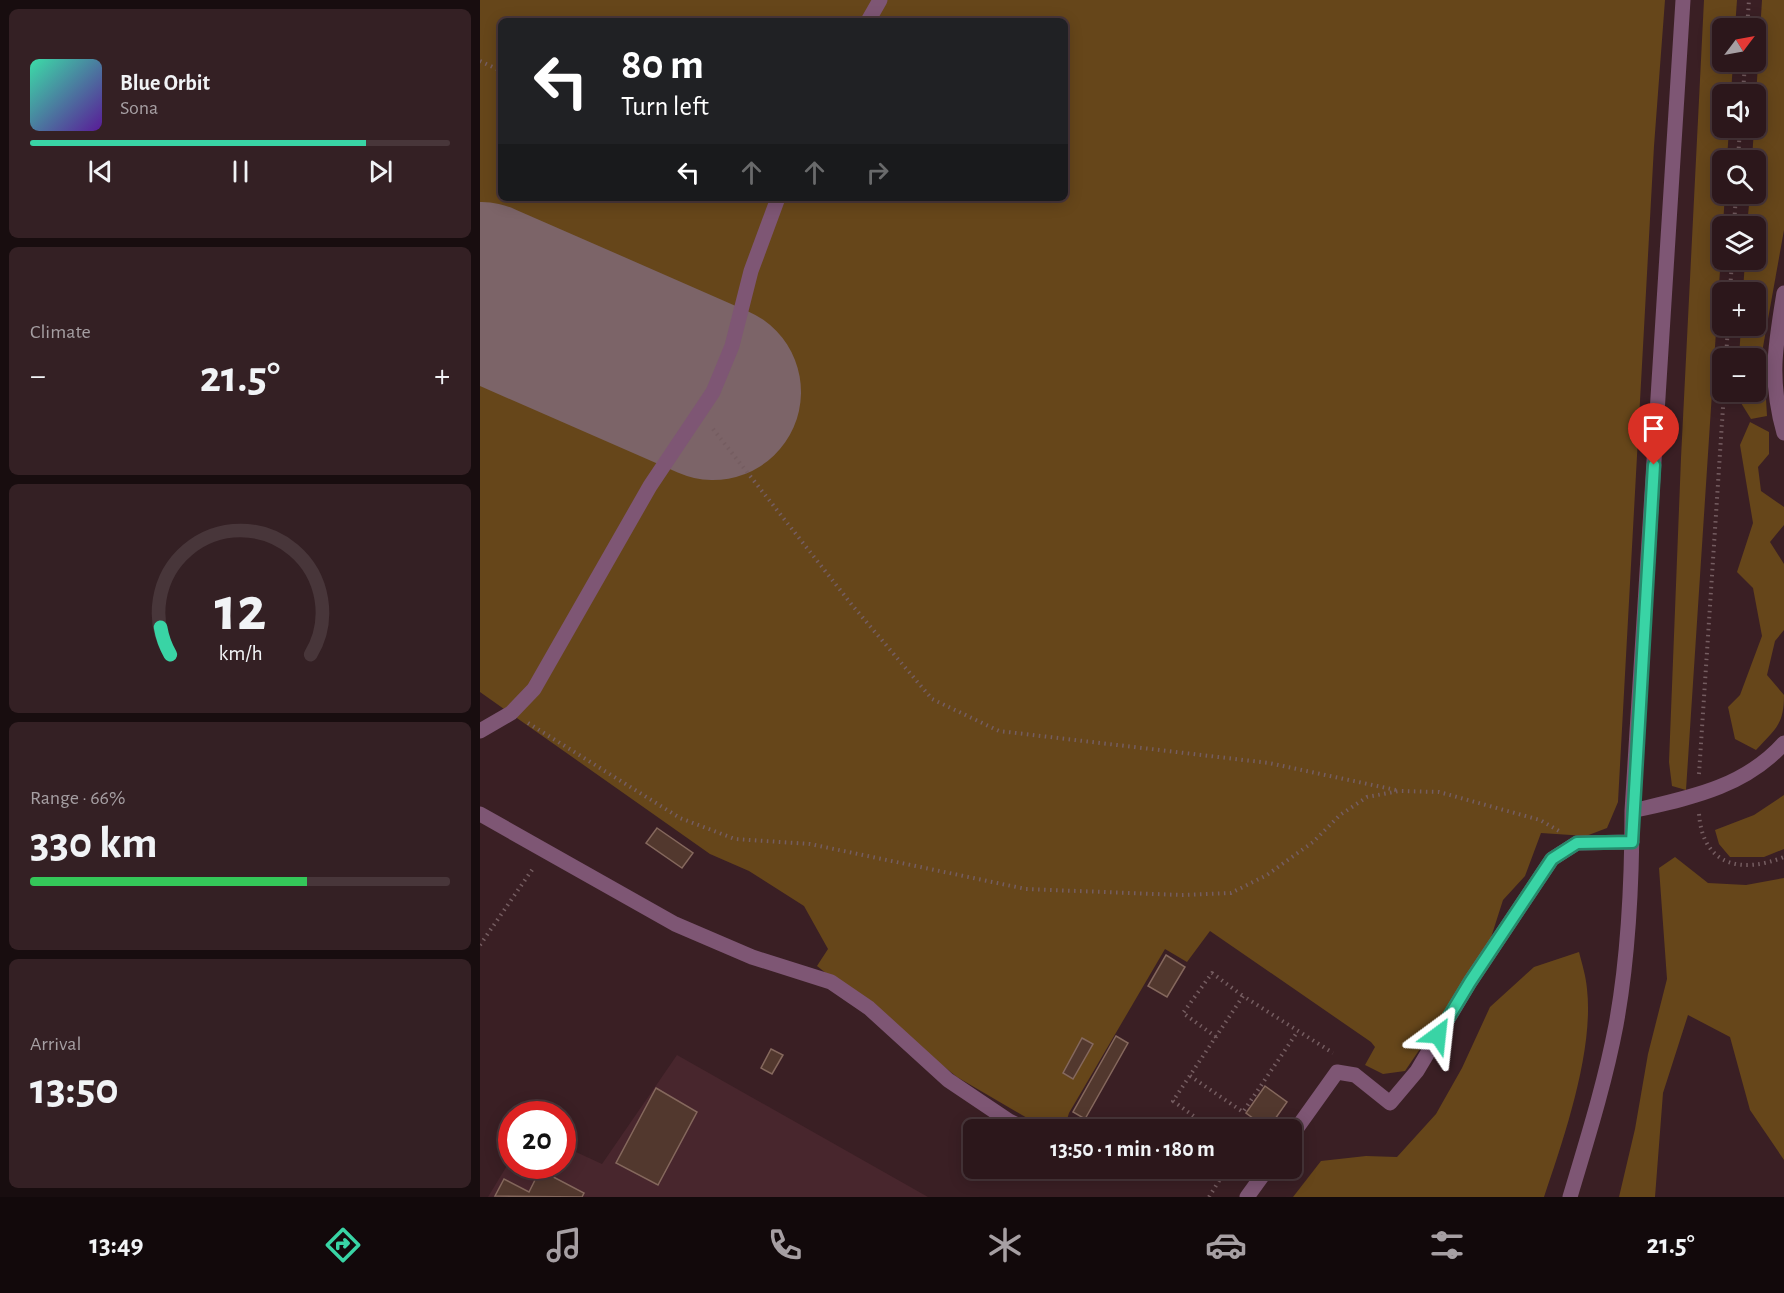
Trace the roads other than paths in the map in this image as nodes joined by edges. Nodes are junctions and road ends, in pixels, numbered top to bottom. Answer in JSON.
{"nodes":[{"id":1,"x":880,"y":0,"type":"edge"},
{"id":2,"x":1683,"y":0,"type":"edge"},
{"id":3,"x":870,"y":18,"type":"edge"},
{"id":4,"x":777,"y":201,"type":"edge"},
{"id":5,"x":1784,"y":293,"type":"edge"},
{"id":6,"x":1784,"y":434,"type":"edge"},
{"id":7,"x":480,"y":731,"type":"edge"},
{"id":8,"x":1784,"y":743,"type":"edge"},
{"id":9,"x":1632,"y":811,"type":"junction"},
{"id":10,"x":480,"y":814,"type":"edge"},
{"id":11,"x":1632,"y":842,"type":"junction"},
{"id":12,"x":1006,"y":1119,"type":"edge"},
{"id":13,"x":1302,"y":1121,"type":"edge"},
{"id":14,"x":1260,"y":1179,"type":"edge"},
{"id":15,"x":1247,"y":1197,"type":"edge"},
{"id":16,"x":1570,"y":1197,"type":"edge"}],
"edges":[{"from":1,"to":3,"type":"street"},
{"from":2,"to":9,"type":"street"},
{"from":4,"to":7,"type":"street"},
{"from":5,"to":6,"type":"street"},
{"from":8,"to":9,"type":"street"},
{"from":9,"to":11,"type":"street"},
{"from":10,"to":12,"type":"street"},
{"from":11,"to":13,"type":"street"},
{"from":11,"to":16,"type":"street"},
{"from":14,"to":15,"type":"street"}]}
